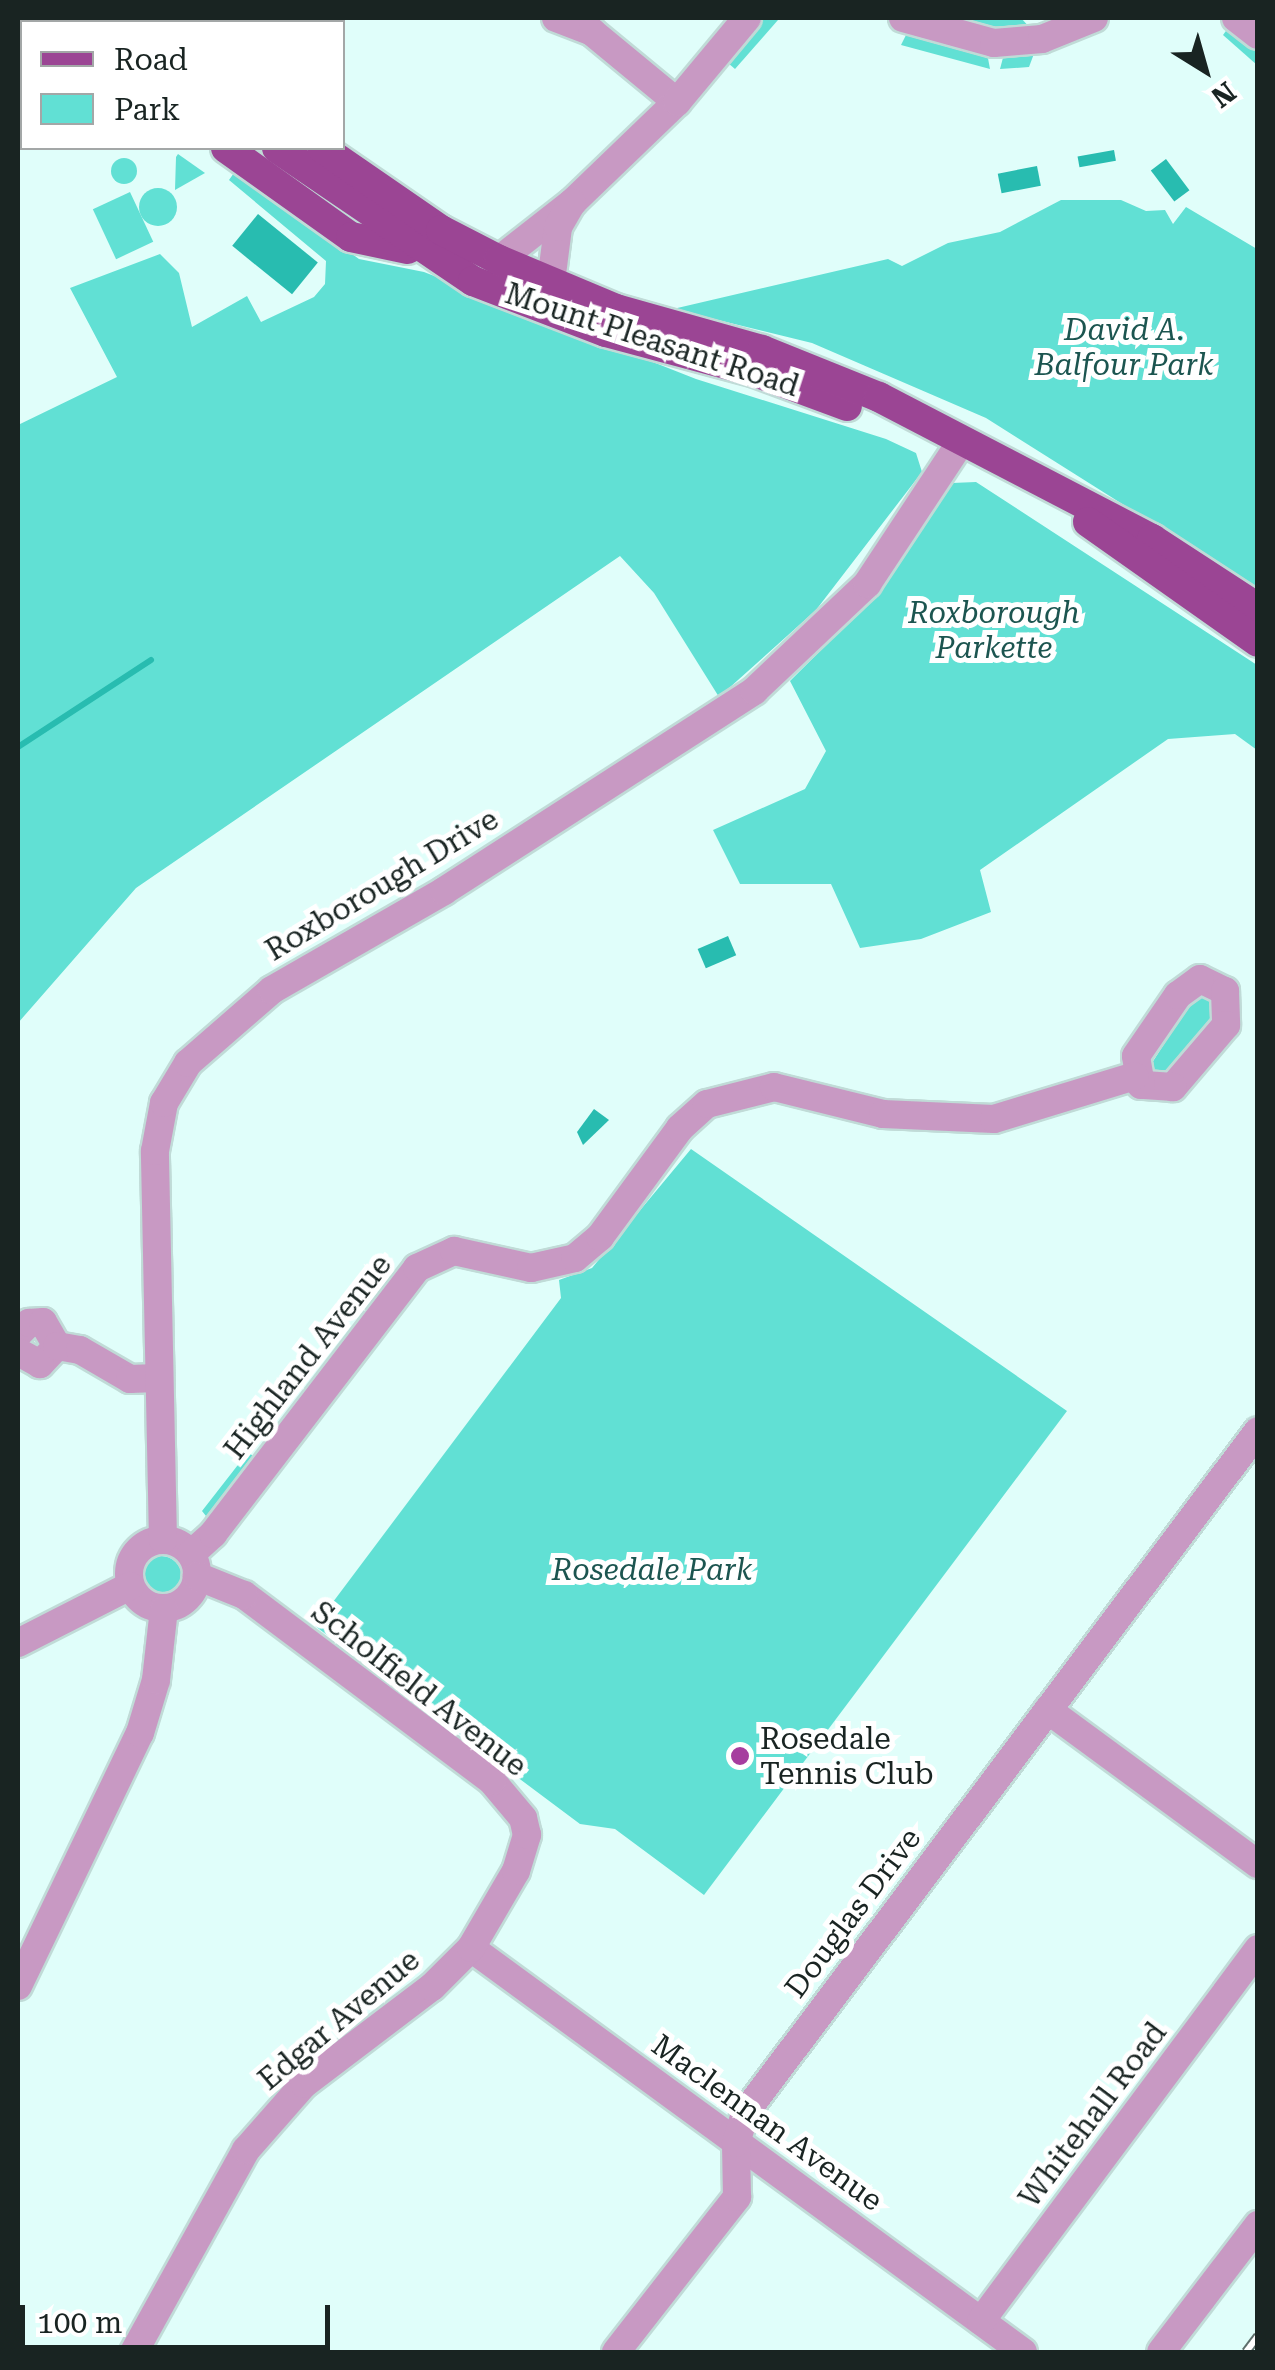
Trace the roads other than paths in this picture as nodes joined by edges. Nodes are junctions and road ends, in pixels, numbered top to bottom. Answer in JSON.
{"nodes":[{"id":1,"x":556,"y":18,"type":"edge"},
{"id":2,"x":746,"y":18,"type":"edge"},
{"id":3,"x":903,"y":18,"type":"edge"},
{"id":4,"x":1094,"y":18,"type":"edge"},
{"id":5,"x":1236,"y":18,"type":"edge"},
{"id":6,"x":1258,"y":36,"type":"edge"},
{"id":7,"x":677,"y":102,"type":"junction"},
{"id":8,"x":229,"y":150,"type":"edge"},
{"id":9,"x":281,"y":150,"type":"edge"},
{"id":10,"x":325,"y":150,"type":"edge"},
{"id":11,"x":573,"y":202,"type":"junction"},
{"id":12,"x":423,"y":252,"type":"junction"},
{"id":13,"x":499,"y":260,"type":"junction"},
{"id":14,"x":551,"y":282,"type":"junction"},
{"id":15,"x":952,"y":438,"type":"junction"},
{"id":16,"x":1029,"y":477,"type":"junction"},
{"id":17,"x":1258,"y":608,"type":"edge"},
{"id":18,"x":1258,"y":642,"type":"edge"},
{"id":19,"x":1135,"y":1076,"type":"dead end"},
{"id":20,"x":18,"y":1334,"type":"edge"},
{"id":21,"x":57,"y":1346,"type":"junction"},
{"id":22,"x":18,"y":1352,"type":"edge"},
{"id":23,"x":157,"y":1378,"type":"junction"},
{"id":24,"x":1258,"y":1431,"type":"edge"},
{"id":25,"x":163,"y":1540,"type":"junction"},
{"id":26,"x":194,"y":1565,"type":"junction"},
{"id":27,"x":130,"y":1586,"type":"junction"},
{"id":28,"x":164,"y":1609,"type":"junction"},
{"id":29,"x":18,"y":1643,"type":"edge"},
{"id":30,"x":1048,"y":1710,"type":"junction"},
{"id":31,"x":1258,"y":1864,"type":"edge"},
{"id":32,"x":471,"y":1948,"type":"junction"},
{"id":33,"x":1258,"y":1949,"type":"edge"},
{"id":34,"x":18,"y":1986,"type":"edge"},
{"id":35,"x":736,"y":2142,"type":"junction"},
{"id":36,"x":1258,"y":2226,"type":"edge"},
{"id":37,"x":981,"y":2321,"type":"junction"},
{"id":38,"x":134,"y":2352,"type":"edge"},
{"id":39,"x":616,"y":2352,"type":"edge"},
{"id":40,"x":1023,"y":2352,"type":"edge"},
{"id":41,"x":1161,"y":2352,"type":"edge"}],
"edges":[{"from":1,"to":7,"type":"street"},
{"from":2,"to":7,"type":"street"},
{"from":3,"to":4,"type":"street"},
{"from":5,"to":6,"type":"street"},
{"from":7,"to":11,"type":"street"},
{"from":8,"to":12,"type":"main road"},
{"from":9,"to":12,"type":"main road","name":"Mount Pleasant Road"},
{"from":10,"to":13,"type":"main road","name":"Mount Pleasant Road"},
{"from":11,"to":13,"type":"street"},
{"from":11,"to":14,"type":"street"},
{"from":12,"to":15,"type":"main road","name":"Mount Pleasant Road"},
{"from":13,"to":14,"type":"main road","name":"Mount Pleasant Road"},
{"from":14,"to":15,"type":"main road","name":"Mount Pleasant Road"},
{"from":15,"to":16,"type":"main road","name":"Mount Pleasant Road"},
{"from":15,"to":23,"type":"street","name":"Roxborough Drive"},
{"from":16,"to":17,"type":"main road","name":"Mount Pleasant Road"},
{"from":16,"to":18,"type":"main road","name":"Mount Pleasant Road"},
{"from":19,"to":26,"type":"street","name":"Highland Avenue"},
{"from":20,"to":21,"type":"street"},
{"from":21,"to":22,"type":"street"},
{"from":21,"to":23,"type":"street"},
{"from":23,"to":25,"type":"street","name":"Roxborough Drive"},
{"from":24,"to":30,"type":"street","name":"Douglas Drive"},
{"from":25,"to":26,"type":"street"},
{"from":25,"to":27,"type":"street"},
{"from":26,"to":28,"type":"street"},
{"from":26,"to":32,"type":"street","name":"Scholfield Avenue"},
{"from":27,"to":28,"type":"street"},
{"from":27,"to":29,"type":"street"},
{"from":28,"to":34,"type":"street"},
{"from":30,"to":31,"type":"street"},
{"from":30,"to":35,"type":"street","name":"Douglas Drive"},
{"from":32,"to":35,"type":"street","name":"Maclennan Avenue"},
{"from":32,"to":38,"type":"street","name":"Edgar Avenue"},
{"from":33,"to":37,"type":"street","name":"Whitehall Road"},
{"from":35,"to":37,"type":"street","name":"Maclennan Avenue"},
{"from":35,"to":39,"type":"street","name":"Douglas Drive"},
{"from":36,"to":41,"type":"street"},
{"from":37,"to":40,"type":"street","name":"Maclennan Avenue"}]}
